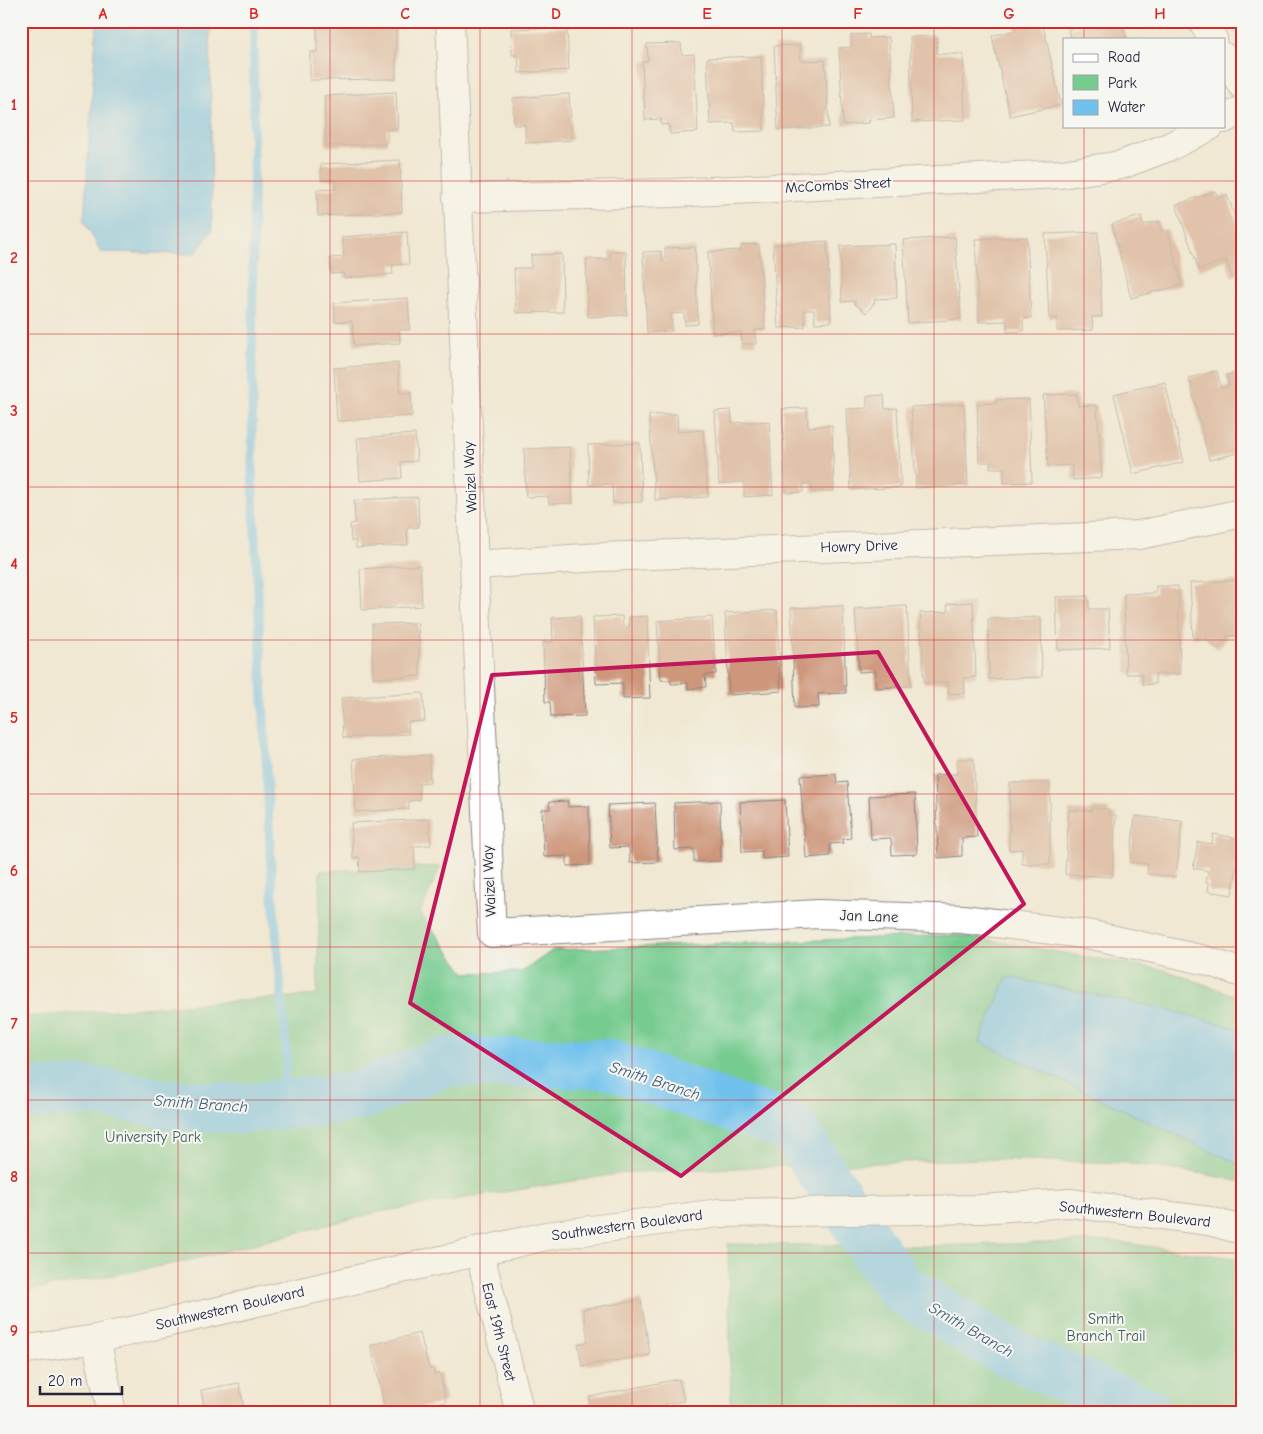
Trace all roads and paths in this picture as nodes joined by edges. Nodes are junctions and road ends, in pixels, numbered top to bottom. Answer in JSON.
{"nodes":[{"id":1,"x":450,"y":21,"type":"edge"},
{"id":2,"x":1202,"y":21,"type":"edge"},
{"id":3,"x":1212,"y":38,"type":"edge"},
{"id":4,"x":1226,"y":60,"type":"edge"},
{"id":5,"x":1242,"y":86,"type":"edge"},
{"id":6,"x":1242,"y":110,"type":"edge"},
{"id":7,"x":1226,"y":118,"type":"edge"},
{"id":8,"x":1206,"y":128,"type":"edge"},
{"id":9,"x":457,"y":198,"type":"junction"},
{"id":10,"x":1242,"y":513,"type":"edge"},
{"id":11,"x":474,"y":565,"type":"junction"},
{"id":12,"x":492,"y":933,"type":"joint"},
{"id":13,"x":1242,"y":973,"type":"edge"},
{"id":14,"x":1242,"y":1230,"type":"edge"},
{"id":15,"x":479,"y":1250,"type":"junction"},
{"id":16,"x":96,"y":1339,"type":"junction"},
{"id":17,"x":21,"y":1350,"type":"edge"},
{"id":18,"x":112,"y":1413,"type":"edge"},
{"id":19,"x":520,"y":1413,"type":"edge"}],
"edges":[{"from":1,"to":9,"type":"street","name":"Waizel Way"},
{"from":2,"to":3,"type":"street"},
{"from":4,"to":5,"type":"street"},
{"from":6,"to":7,"type":"street"},
{"from":8,"to":9,"type":"street","name":"McCombs Street"},
{"from":9,"to":11,"type":"street","name":"Waizel Way"},
{"from":10,"to":11,"type":"street","name":"Howry Drive"},
{"from":11,"to":12,"type":"street","name":"Waizel Way"},
{"from":12,"to":13,"type":"street","name":"Jan Lane"},
{"from":14,"to":15,"type":"street","name":"Southwestern Boulevard"},
{"from":15,"to":16,"type":"street","name":"Southwestern Boulevard"},
{"from":15,"to":19,"type":"street","name":"East 19th Street"},
{"from":16,"to":17,"type":"street","name":"Southwestern Boulevard"},
{"from":16,"to":18,"type":"street"}]}
